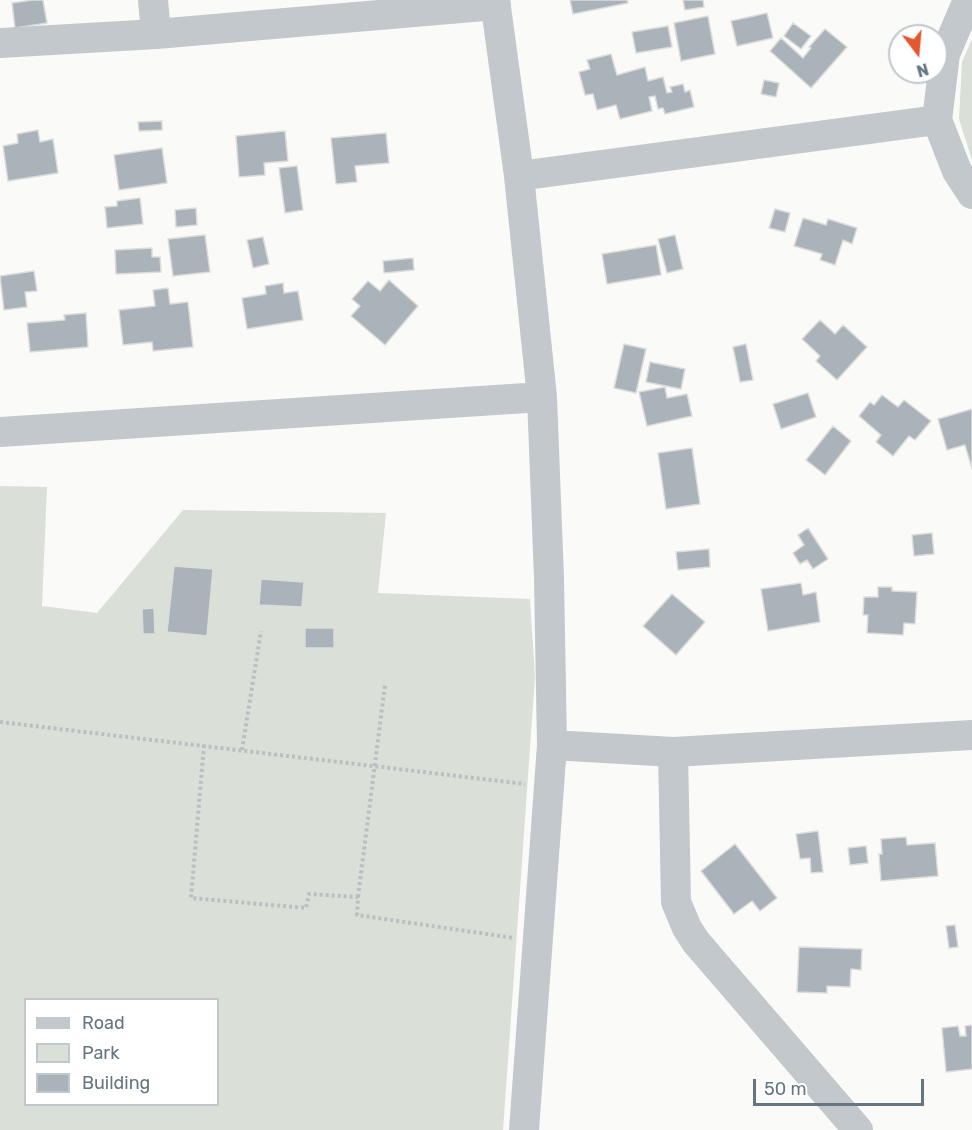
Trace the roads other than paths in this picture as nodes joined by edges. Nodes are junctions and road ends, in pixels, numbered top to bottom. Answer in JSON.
{"nodes":[{"id":1,"x":153,"y":0,"type":"edge"},
{"id":2,"x":968,"y":0,"type":"edge"},
{"id":3,"x":495,"y":2,"type":"edge"},
{"id":4,"x":156,"y":33,"type":"junction"},
{"id":5,"x":0,"y":43,"type":"edge"},
{"id":6,"x":937,"y":120,"type":"junction"},
{"id":7,"x":519,"y":177,"type":"junction"},
{"id":8,"x":972,"y":194,"type":"edge"},
{"id":9,"x":542,"y":397,"type":"junction"},
{"id":10,"x":0,"y":432,"type":"edge"},
{"id":11,"x":972,"y":735,"type":"edge"},
{"id":12,"x":552,"y":745,"type":"junction"},
{"id":13,"x":672,"y":752,"type":"junction"},
{"id":14,"x":524,"y":1130,"type":"edge"},
{"id":15,"x":858,"y":1130,"type":"edge"}],
"edges":[{"from":1,"to":4,"type":"street"},
{"from":2,"to":6,"type":"street"},
{"from":3,"to":4,"type":"street"},
{"from":3,"to":7,"type":"street"},
{"from":4,"to":5,"type":"street"},
{"from":6,"to":7,"type":"street"},
{"from":6,"to":8,"type":"street"},
{"from":7,"to":9,"type":"street"},
{"from":9,"to":10,"type":"street"},
{"from":9,"to":12,"type":"street"},
{"from":11,"to":13,"type":"street"},
{"from":12,"to":13,"type":"street"},
{"from":12,"to":14,"type":"street"},
{"from":13,"to":15,"type":"street"}]}
